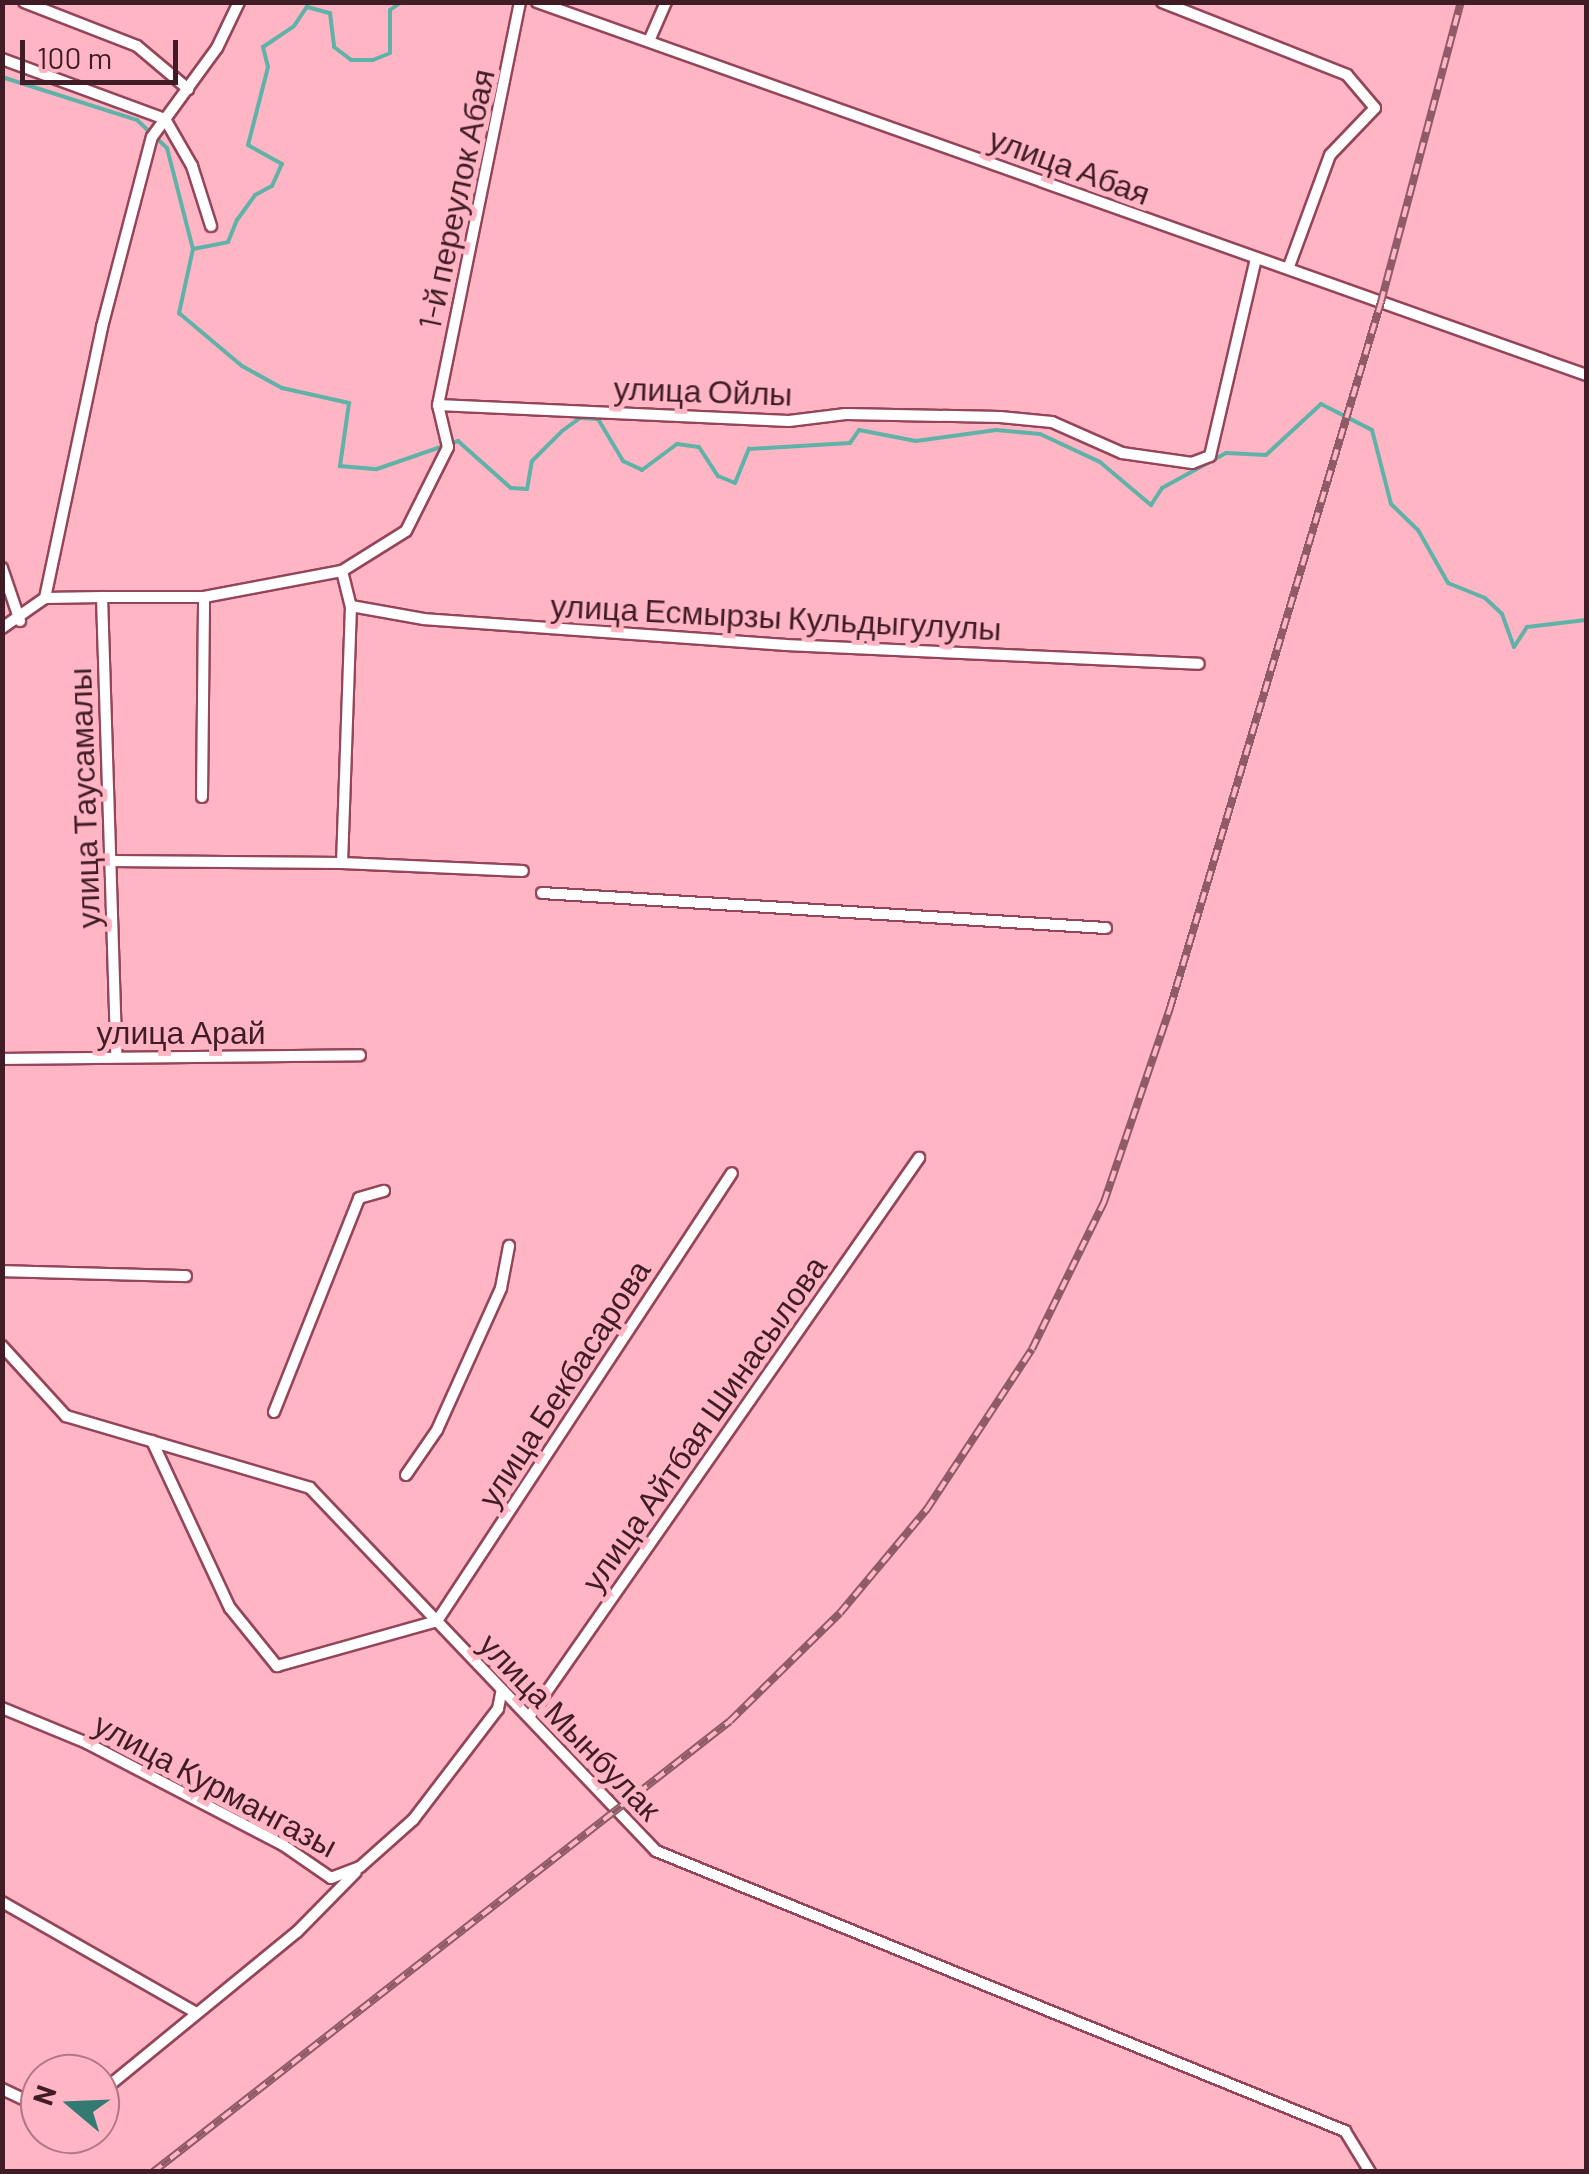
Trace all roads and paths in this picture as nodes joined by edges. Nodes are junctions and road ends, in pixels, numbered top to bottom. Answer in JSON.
{"nodes":[{"id":1,"x":24,"y":2,"type":"edge"},
{"id":2,"x":238,"y":2,"type":"edge"},
{"id":3,"x":520,"y":2,"type":"edge"},
{"id":4,"x":537,"y":2,"type":"edge"},
{"id":5,"x":666,"y":2,"type":"edge"},
{"id":6,"x":1162,"y":2,"type":"edge"},
{"id":7,"x":649,"y":41,"type":"junction"},
{"id":8,"x":2,"y":58,"type":"edge"},
{"id":9,"x":188,"y":88,"type":"junction"},
{"id":10,"x":166,"y":119,"type":"junction"},
{"id":11,"x":211,"y":226,"type":"dead end"},
{"id":12,"x":1256,"y":258,"type":"junction"},
{"id":13,"x":1288,"y":269,"type":"junction"},
{"id":14,"x":1586,"y":375,"type":"edge"},
{"id":15,"x":438,"y":405,"type":"junction"},
{"id":16,"x":2,"y":568,"type":"edge"},
{"id":17,"x":342,"y":571,"type":"junction"},
{"id":18,"x":102,"y":597,"type":"junction"},
{"id":19,"x":204,"y":597,"type":"junction"},
{"id":20,"x":45,"y":598,"type":"junction"},
{"id":21,"x":351,"y":606,"type":"junction"},
{"id":22,"x":20,"y":621,"type":"junction"},
{"id":23,"x":2,"y":628,"type":"edge"},
{"id":24,"x":1199,"y":664,"type":"dead end"},
{"id":25,"x":202,"y":797,"type":"dead end"},
{"id":26,"x":110,"y":861,"type":"junction"},
{"id":27,"x":342,"y":863,"type":"junction"},
{"id":28,"x":523,"y":871,"type":"dead end"},
{"id":29,"x":542,"y":894,"type":"dead end"},
{"id":30,"x":1106,"y":928,"type":"dead end"},
{"id":31,"x":116,"y":1055,"type":"junction"},
{"id":32,"x":360,"y":1056,"type":"dead end"},
{"id":33,"x":2,"y":1059,"type":"edge"},
{"id":34,"x":919,"y":1158,"type":"dead end"},
{"id":35,"x":732,"y":1173,"type":"dead end"},
{"id":36,"x":384,"y":1191,"type":"dead end"},
{"id":37,"x":510,"y":1246,"type":"dead end"},
{"id":38,"x":2,"y":1272,"type":"edge"},
{"id":39,"x":186,"y":1276,"type":"dead end"},
{"id":40,"x":2,"y":1346,"type":"edge"},
{"id":41,"x":274,"y":1412,"type":"dead end"},
{"id":42,"x":152,"y":1441,"type":"junction"},
{"id":43,"x":406,"y":1475,"type":"dead end"},
{"id":44,"x":437,"y":1621,"type":"junction"},
{"id":45,"x":502,"y":1690,"type":"junction"},
{"id":46,"x":2,"y":1708,"type":"edge"},
{"id":47,"x":528,"y":1717,"type":"junction"},
{"id":48,"x":360,"y":1868,"type":"junction"},
{"id":49,"x":2,"y":1902,"type":"edge"},
{"id":50,"x":195,"y":2012,"type":"junction"},
{"id":51,"x":120,"y":2076,"type":"edge"},
{"id":52,"x":1370,"y":2172,"type":"edge"}],
"edges":[{"from":1,"to":9,"type":"street"},
{"from":2,"to":9,"type":"street"},
{"from":3,"to":15,"type":"street","name":"1-й переулок Абая"},
{"from":4,"to":7,"type":"street","name":"улица Абая"},
{"from":5,"to":7,"type":"street"},
{"from":6,"to":13,"type":"street"},
{"from":7,"to":12,"type":"street","name":"улица Абая"},
{"from":8,"to":10,"type":"street"},
{"from":9,"to":10,"type":"street"},
{"from":10,"to":11,"type":"street"},
{"from":10,"to":20,"type":"street"},
{"from":12,"to":13,"type":"street","name":"улица Абая"},
{"from":12,"to":15,"type":"street","name":"улица Ойлы"},
{"from":13,"to":14,"type":"street","name":"улица Абая"},
{"from":15,"to":17,"type":"street"},
{"from":16,"to":22,"type":"street"},
{"from":17,"to":19,"type":"street"},
{"from":17,"to":21,"type":"street"},
{"from":18,"to":19,"type":"street"},
{"from":18,"to":20,"type":"street"},
{"from":18,"to":26,"type":"street","name":"улица Таусамалы"},
{"from":19,"to":25,"type":"street"},
{"from":20,"to":22,"type":"street"},
{"from":21,"to":24,"type":"street","name":"улица Есмырзы Кульдыгулулы"},
{"from":21,"to":27,"type":"street"},
{"from":22,"to":23,"type":"street"},
{"from":26,"to":27,"type":"street"},
{"from":26,"to":31,"type":"street","name":"улица Таусамалы"},
{"from":27,"to":28,"type":"street"},
{"from":29,"to":30,"type":"street"},
{"from":31,"to":32,"type":"street","name":"улица Арай"},
{"from":31,"to":33,"type":"street","name":"улица Арай"},
{"from":34,"to":47,"type":"street","name":"улица Айтбая Шинасылова"},
{"from":35,"to":44,"type":"street","name":"улица Бекбасарова"},
{"from":36,"to":41,"type":"street"},
{"from":37,"to":43,"type":"street"},
{"from":38,"to":39,"type":"street"},
{"from":40,"to":42,"type":"street","name":"улица Мынбулак"},
{"from":42,"to":44,"type":"street","name":"улица Мынбулак"},
{"from":42,"to":44,"type":"street"},
{"from":44,"to":45,"type":"street","name":"улица Мынбулак"},
{"from":45,"to":47,"type":"street","name":"улица Мынбулак"},
{"from":45,"to":48,"type":"street","name":"улица Курмангазы"},
{"from":46,"to":48,"type":"street","name":"улица Курмангазы"},
{"from":47,"to":52,"type":"street","name":"улица Мынбулак"},
{"from":48,"to":50,"type":"street"},
{"from":49,"to":50,"type":"street"},
{"from":50,"to":51,"type":"street"}]}
